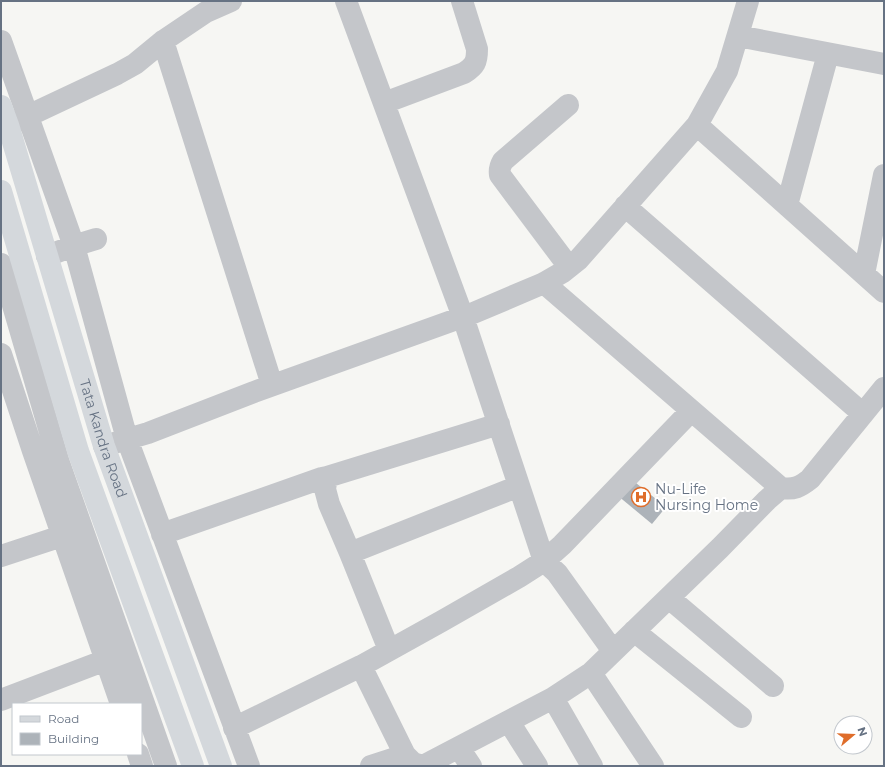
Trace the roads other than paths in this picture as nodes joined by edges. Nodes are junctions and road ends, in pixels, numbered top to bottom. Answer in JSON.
{"nodes":[{"id":1,"x":231,"y":1,"type":"edge"},
{"id":2,"x":346,"y":1,"type":"edge"},
{"id":3,"x":462,"y":1,"type":"edge"},
{"id":4,"x":748,"y":1,"type":"edge"},
{"id":5,"x":738,"y":36,"type":"junction"},
{"id":6,"x":1,"y":41,"type":"edge"},
{"id":7,"x":164,"y":41,"type":"junction"},
{"id":8,"x":828,"y":54,"type":"junction"},
{"id":9,"x":884,"y":64,"type":"edge"},
{"id":10,"x":384,"y":104,"type":"junction"},
{"id":11,"x":568,"y":105,"type":"dead end"},
{"id":12,"x":9,"y":119,"type":"edge"},
{"id":13,"x":697,"y":125,"type":"junction"},
{"id":14,"x":884,"y":175,"type":"edge"},
{"id":15,"x":1,"y":191,"type":"edge"},
{"id":16,"x":787,"y":205,"type":"junction"},
{"id":17,"x":625,"y":206,"type":"junction"},
{"id":18,"x":96,"y":239,"type":"dead end"},
{"id":19,"x":73,"y":246,"type":"junction"},
{"id":20,"x":47,"y":256,"type":"junction"},
{"id":21,"x":1,"y":264,"type":"edge"},
{"id":22,"x":569,"y":267,"type":"junction"},
{"id":23,"x":864,"y":274,"type":"junction"},
{"id":24,"x":544,"y":283,"type":"junction"},
{"id":25,"x":884,"y":292,"type":"edge"},
{"id":26,"x":463,"y":317,"type":"junction"},
{"id":27,"x":1,"y":354,"type":"edge"},
{"id":28,"x":272,"y":385,"type":"junction"},
{"id":29,"x":882,"y":395,"type":"edge"},
{"id":30,"x":9,"y":401,"type":"edge"},
{"id":31,"x":691,"y":411,"type":"junction"},
{"id":32,"x":863,"y":414,"type":"junction"},
{"id":33,"x":499,"y":424,"type":"junction"},
{"id":34,"x":127,"y":439,"type":"junction"},
{"id":35,"x":104,"y":446,"type":"junction"},
{"id":36,"x":328,"y":477,"type":"junction"},
{"id":37,"x":519,"y":486,"type":"junction"},
{"id":38,"x":781,"y":488,"type":"junction"},
{"id":39,"x":72,"y":532,"type":"junction"},
{"id":40,"x":162,"y":534,"type":"junction"},
{"id":41,"x":350,"y":553,"type":"junction"},
{"id":42,"x":1,"y":556,"type":"edge"},
{"id":43,"x":544,"y":561,"type":"junction"},
{"id":44,"x":669,"y":598,"type":"junction"},
{"id":45,"x":634,"y":631,"type":"junction"},
{"id":46,"x":389,"y":650,"type":"junction"},
{"id":47,"x":613,"y":651,"type":"junction"},
{"id":48,"x":106,"y":660,"type":"junction"},
{"id":49,"x":361,"y":666,"type":"junction"},
{"id":50,"x":591,"y":673,"type":"junction"},
{"id":51,"x":773,"y":686,"type":"dead end"},
{"id":52,"x":553,"y":698,"type":"junction"},
{"id":53,"x":1,"y":700,"type":"edge"},
{"id":54,"x":121,"y":703,"type":"edge"},
{"id":55,"x":141,"y":703,"type":"edge"},
{"id":56,"x":142,"y":706,"type":"edge"},
{"id":57,"x":741,"y":717,"type":"dead end"},
{"id":58,"x":509,"y":722,"type":"junction"},
{"id":59,"x":234,"y":728,"type":"junction"},
{"id":60,"x":459,"y":748,"type":"junction"},
{"id":61,"x":138,"y":755,"type":"edge"},
{"id":62,"x":405,"y":755,"type":"junction"},
{"id":63,"x":142,"y":766,"type":"edge"},
{"id":64,"x":166,"y":766,"type":"edge"},
{"id":65,"x":193,"y":766,"type":"edge"},
{"id":66,"x":222,"y":766,"type":"edge"},
{"id":67,"x":249,"y":766,"type":"edge"},
{"id":68,"x":371,"y":766,"type":"edge"},
{"id":69,"x":470,"y":766,"type":"edge"},
{"id":70,"x":537,"y":766,"type":"edge"},
{"id":71,"x":592,"y":766,"type":"edge"},
{"id":72,"x":652,"y":766,"type":"edge"}],
"edges":[{"from":1,"to":7,"type":"street"},
{"from":2,"to":10,"type":"street"},
{"from":3,"to":10,"type":"street"},
{"from":4,"to":5,"type":"street"},
{"from":5,"to":8,"type":"street"},
{"from":5,"to":13,"type":"street"},
{"from":6,"to":12,"type":"street"},
{"from":7,"to":12,"type":"street"},
{"from":7,"to":28,"type":"street"},
{"from":8,"to":9,"type":"street"},
{"from":8,"to":16,"type":"street"},
{"from":10,"to":26,"type":"street"},
{"from":11,"to":22,"type":"street"},
{"from":12,"to":19,"type":"street"},
{"from":12,"to":20,"type":"main road","name":"Tata Kandra Road"},
{"from":13,"to":16,"type":"street"},
{"from":13,"to":17,"type":"street"},
{"from":14,"to":23,"type":"street"},
{"from":15,"to":65,"type":"main road","name":"Tata Kandra Road"},
{"from":16,"to":23,"type":"street"},
{"from":17,"to":22,"type":"street"},
{"from":17,"to":32,"type":"street"},
{"from":18,"to":19,"type":"street"},
{"from":19,"to":20,"type":"street"},
{"from":19,"to":34,"type":"street"},
{"from":20,"to":35,"type":"main road","name":"Tata Kandra Road"},
{"from":21,"to":39,"type":"street"},
{"from":22,"to":24,"type":"street"},
{"from":23,"to":25,"type":"street"},
{"from":24,"to":26,"type":"street"},
{"from":24,"to":31,"type":"street"},
{"from":26,"to":28,"type":"street"},
{"from":26,"to":33,"type":"street"},
{"from":27,"to":30,"type":"street"},
{"from":28,"to":34,"type":"street"},
{"from":29,"to":32,"type":"street"},
{"from":30,"to":39,"type":"street"},
{"from":31,"to":38,"type":"street"},
{"from":31,"to":43,"type":"street"},
{"from":32,"to":38,"type":"street"},
{"from":33,"to":36,"type":"street"},
{"from":33,"to":37,"type":"street"},
{"from":34,"to":35,"type":"street"},
{"from":34,"to":40,"type":"street"},
{"from":35,"to":66,"type":"main road","name":"Tata Kandra Road"},
{"from":36,"to":40,"type":"street"},
{"from":36,"to":41,"type":"street"},
{"from":37,"to":41,"type":"street"},
{"from":37,"to":43,"type":"street"},
{"from":38,"to":44,"type":"street"},
{"from":39,"to":42,"type":"street"},
{"from":39,"to":48,"type":"street"},
{"from":39,"to":55,"type":"street"},
{"from":40,"to":59,"type":"street"},
{"from":41,"to":46,"type":"street"},
{"from":43,"to":46,"type":"street"},
{"from":43,"to":47,"type":"street"},
{"from":44,"to":45,"type":"street"},
{"from":44,"to":51,"type":"street"},
{"from":45,"to":47,"type":"street"},
{"from":45,"to":57,"type":"street"},
{"from":46,"to":49,"type":"street"},
{"from":47,"to":50,"type":"street"},
{"from":48,"to":53,"type":"street"},
{"from":48,"to":54,"type":"street"},
{"from":49,"to":59,"type":"street"},
{"from":49,"to":62,"type":"street"},
{"from":50,"to":52,"type":"street"},
{"from":50,"to":72,"type":"street"},
{"from":52,"to":58,"type":"street"},
{"from":52,"to":71,"type":"street"},
{"from":56,"to":64,"type":"street"},
{"from":58,"to":60,"type":"street"},
{"from":58,"to":70,"type":"street"},
{"from":59,"to":67,"type":"street"},
{"from":60,"to":62,"type":"street"},
{"from":60,"to":69,"type":"street"},
{"from":61,"to":63,"type":"street"},
{"from":62,"to":68,"type":"street"}]}
